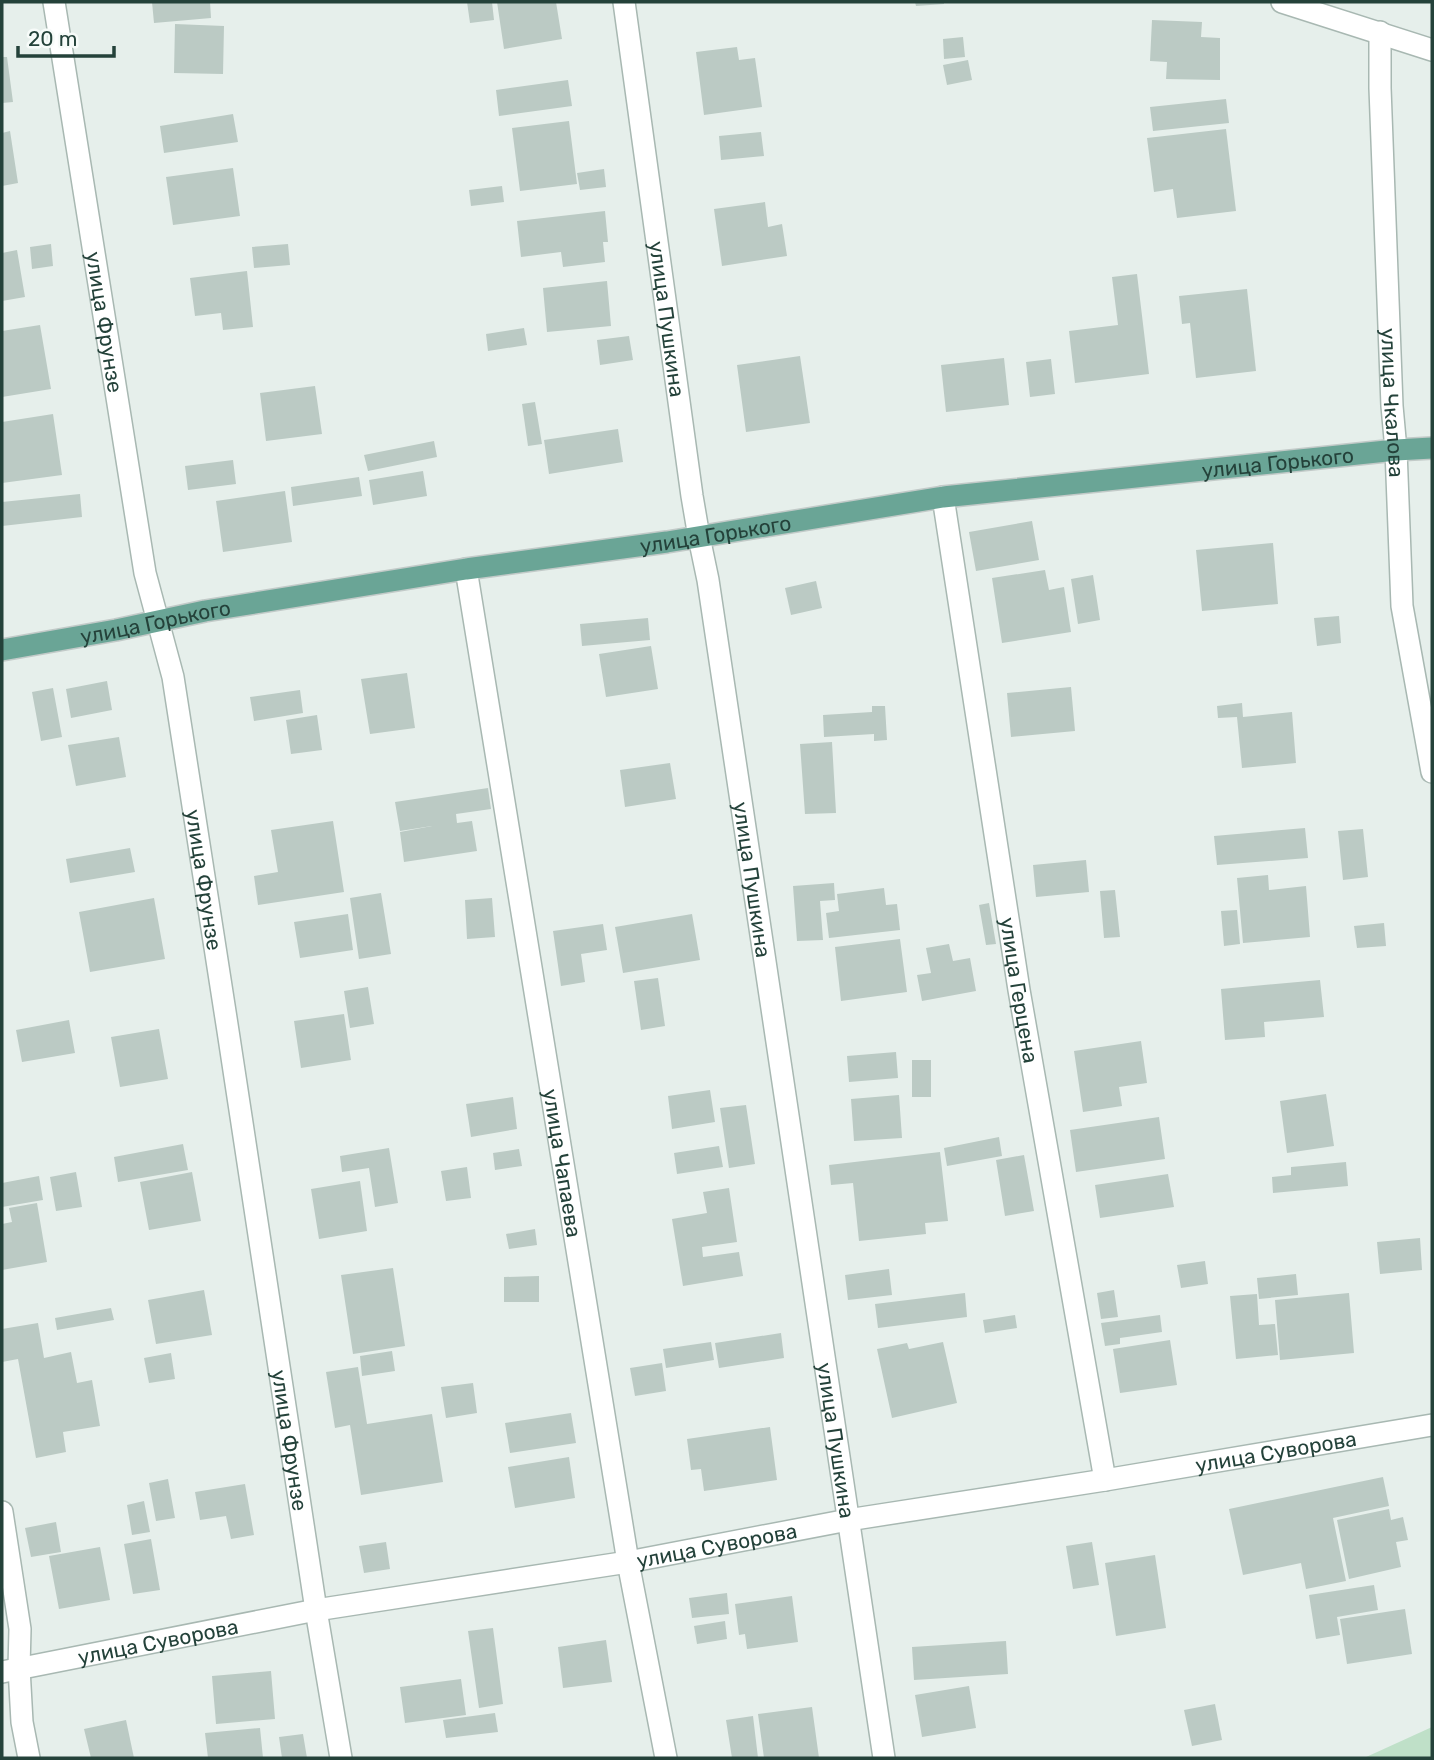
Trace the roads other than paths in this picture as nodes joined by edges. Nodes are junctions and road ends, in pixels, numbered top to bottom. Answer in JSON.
{"nodes":[{"id":1,"x":54,"y":2,"type":"edge"},
{"id":2,"x":624,"y":2,"type":"edge"},
{"id":3,"x":1282,"y":2,"type":"edge"},
{"id":4,"x":1330,"y":9,"type":"edge"},
{"id":5,"x":1380,"y":32,"type":"junction"},
{"id":6,"x":1432,"y":50,"type":"edge"},
{"id":7,"x":1432,"y":448,"type":"edge"},
{"id":8,"x":1396,"y":450,"type":"junction"},
{"id":9,"x":943,"y":497,"type":"junction"},
{"id":10,"x":699,"y":537,"type":"junction"},
{"id":11,"x":466,"y":569,"type":"junction"},
{"id":12,"x":158,"y":621,"type":"junction"},
{"id":13,"x":2,"y":650,"type":"edge"},
{"id":14,"x":1432,"y":772,"type":"edge"},
{"id":15,"x":1432,"y":1425,"type":"edge"},
{"id":16,"x":1105,"y":1480,"type":"junction"},
{"id":17,"x":2,"y":1512,"type":"edge"},
{"id":18,"x":848,"y":1520,"type":"junction"},
{"id":19,"x":628,"y":1562,"type":"junction"},
{"id":20,"x":316,"y":1610,"type":"junction"},
{"id":21,"x":10,"y":1670,"type":"edge"},
{"id":22,"x":29,"y":1758,"type":"edge"},
{"id":23,"x":341,"y":1758,"type":"edge"},
{"id":24,"x":666,"y":1758,"type":"edge"},
{"id":25,"x":884,"y":1758,"type":"edge"}],
"edges":[{"from":1,"to":12,"type":"street","name":"улица Фрунзе"},
{"from":2,"to":10,"type":"street","name":"улица Пушкина"},
{"from":3,"to":4,"type":"street"},
{"from":4,"to":5,"type":"street"},
{"from":5,"to":6,"type":"street"},
{"from":5,"to":8,"type":"street","name":"улица Чкалова"},
{"from":7,"to":8,"type":"main road","name":"улица Горького"},
{"from":8,"to":9,"type":"main road","name":"улица Горького"},
{"from":8,"to":14,"type":"street","name":"улица Чкалова"},
{"from":9,"to":10,"type":"main road","name":"улица Горького"},
{"from":9,"to":16,"type":"street","name":"улица Герцена"},
{"from":10,"to":11,"type":"main road","name":"улица Горького"},
{"from":10,"to":18,"type":"street","name":"улица Пушкина"},
{"from":11,"to":12,"type":"main road","name":"улица Горького"},
{"from":11,"to":19,"type":"street","name":"улица Чапаева"},
{"from":12,"to":13,"type":"main road","name":"улица Горького"},
{"from":12,"to":20,"type":"street","name":"улица Фрунзе"},
{"from":15,"to":16,"type":"street","name":"улица Суворова"},
{"from":16,"to":18,"type":"street","name":"улица Суворова"},
{"from":17,"to":21,"type":"street"},
{"from":18,"to":19,"type":"street","name":"улица Суворова"},
{"from":18,"to":25,"type":"street","name":"улица Пушкина"},
{"from":19,"to":20,"type":"street","name":"улица Суворова"},
{"from":19,"to":24,"type":"street","name":"улица Чапаева"},
{"from":20,"to":21,"type":"street","name":"улица Суворова"},
{"from":20,"to":23,"type":"street","name":"улица Фрунзе"},
{"from":21,"to":22,"type":"street"}]}
